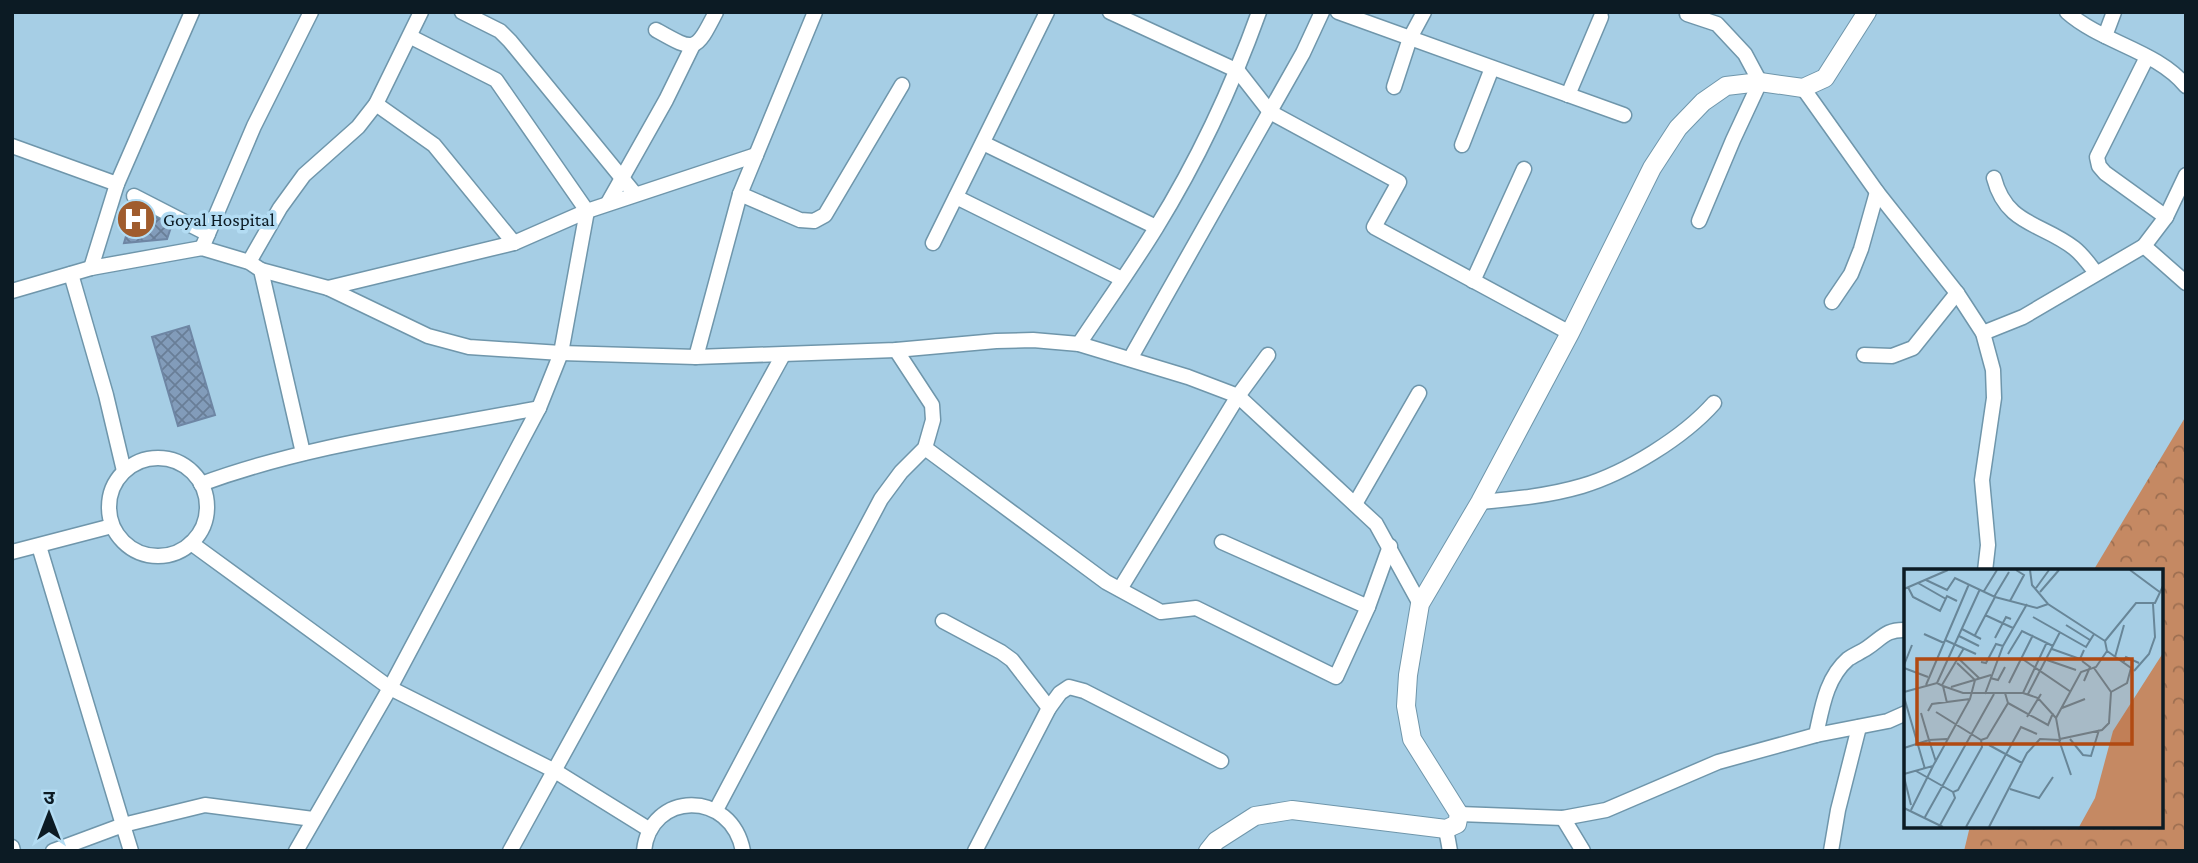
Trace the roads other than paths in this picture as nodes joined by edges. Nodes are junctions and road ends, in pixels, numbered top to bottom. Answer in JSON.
{"nodes":[{"id":1,"x":192,"y":12,"type":"edge"},
{"id":2,"x":311,"y":12,"type":"edge"},
{"id":3,"x":421,"y":12,"type":"edge"},
{"id":4,"x":462,"y":12,"type":"edge"},
{"id":5,"x":716,"y":12,"type":"edge"},
{"id":6,"x":815,"y":12,"type":"edge"},
{"id":7,"x":1047,"y":12,"type":"edge"},
{"id":8,"x":1110,"y":12,"type":"edge"},
{"id":9,"x":1259,"y":12,"type":"edge"},
{"id":10,"x":1322,"y":12,"type":"edge"},
{"id":11,"x":1338,"y":12,"type":"edge"},
{"id":12,"x":1424,"y":12,"type":"edge"},
{"id":13,"x":1867,"y":12,"type":"edge"},
{"id":14,"x":2067,"y":12,"type":"edge"},
{"id":15,"x":2114,"y":12,"type":"edge"},
{"id":16,"x":1688,"y":15,"type":"dead end"},
{"id":17,"x":1601,"y":17,"type":"dead end"},
{"id":18,"x":656,"y":30,"type":"dead end"},
{"id":19,"x":2105,"y":36,"type":"junction"},
{"id":20,"x":411,"y":37,"type":"junction"},
{"id":21,"x":1410,"y":38,"type":"junction"},
{"id":22,"x":693,"y":45,"type":"junction"},
{"id":23,"x":2147,"y":57,"type":"junction"},
{"id":24,"x":1492,"y":68,"type":"junction"},
{"id":25,"x":1238,"y":71,"type":"junction"},
{"id":26,"x":1760,"y":82,"type":"junction"},
{"id":27,"x":902,"y":85,"type":"dead end"},
{"id":28,"x":1394,"y":86,"type":"dead end"},
{"id":29,"x":2186,"y":86,"type":"edge"},
{"id":30,"x":1803,"y":88,"type":"junction"},
{"id":31,"x":1569,"y":95,"type":"junction"},
{"id":32,"x":376,"y":104,"type":"junction"},
{"id":33,"x":1270,"y":112,"type":"junction"},
{"id":34,"x":1624,"y":115,"type":"dead end"},
{"id":35,"x":983,"y":143,"type":"junction"},
{"id":36,"x":1462,"y":145,"type":"dead end"},
{"id":37,"x":12,"y":146,"type":"edge"},
{"id":38,"x":756,"y":155,"type":"junction"},
{"id":39,"x":1524,"y":169,"type":"dead end"},
{"id":40,"x":2186,"y":175,"type":"edge"},
{"id":41,"x":621,"y":178,"type":"junction"},
{"id":42,"x":1994,"y":178,"type":"dead end"},
{"id":43,"x":117,"y":184,"type":"junction"},
{"id":44,"x":1877,"y":192,"type":"junction"},
{"id":45,"x":635,"y":194,"type":"junction"},
{"id":46,"x":740,"y":194,"type":"junction"},
{"id":47,"x":134,"y":196,"type":"dead end"},
{"id":48,"x":956,"y":197,"type":"junction"},
{"id":49,"x":608,"y":203,"type":"junction"},
{"id":50,"x":587,"y":211,"type":"junction"},
{"id":51,"x":2166,"y":217,"type":"junction"},
{"id":52,"x":1699,"y":221,"type":"dead end"},
{"id":53,"x":1156,"y":227,"type":"junction"},
{"id":54,"x":208,"y":234,"type":"junction"},
{"id":55,"x":514,"y":243,"type":"junction"},
{"id":56,"x":933,"y":243,"type":"dead end"},
{"id":57,"x":2144,"y":246,"type":"junction"},
{"id":58,"x":202,"y":248,"type":"junction"},
{"id":59,"x":255,"y":266,"type":"junction"},
{"id":60,"x":91,"y":268,"type":"junction"},
{"id":61,"x":2096,"y":273,"type":"junction"},
{"id":62,"x":71,"y":274,"type":"junction"},
{"id":63,"x":1122,"y":279,"type":"junction"},
{"id":64,"x":1473,"y":281,"type":"junction"},
{"id":65,"x":2186,"y":283,"type":"edge"},
{"id":66,"x":328,"y":288,"type":"junction"},
{"id":67,"x":12,"y":291,"type":"edge"},
{"id":68,"x":1957,"y":293,"type":"junction"},
{"id":69,"x":1832,"y":302,"type":"dead end"},
{"id":70,"x":1570,"y":333,"type":"junction"},
{"id":71,"x":1983,"y":333,"type":"junction"},
{"id":72,"x":1079,"y":344,"type":"junction"},
{"id":73,"x":896,"y":349,"type":"junction"},
{"id":74,"x":561,"y":353,"type":"junction"},
{"id":75,"x":783,"y":355,"type":"junction"},
{"id":76,"x":1268,"y":355,"type":"dead end"},
{"id":77,"x":1864,"y":355,"type":"dead end"},
{"id":78,"x":696,"y":357,"type":"junction"},
{"id":79,"x":1130,"y":359,"type":"junction"},
{"id":80,"x":1419,"y":393,"type":"dead end"},
{"id":81,"x":1238,"y":396,"type":"junction"},
{"id":82,"x":1714,"y":402,"type":"dead end"},
{"id":83,"x":539,"y":408,"type":"junction"},
{"id":84,"x":925,"y":448,"type":"junction"},
{"id":85,"x":303,"y":453,"type":"junction"},
{"id":86,"x":124,"y":471,"type":"junction"},
{"id":87,"x":201,"y":484,"type":"junction"},
{"id":88,"x":1480,"y":502,"type":"junction"},
{"id":89,"x":1355,"y":504,"type":"junction"},
{"id":90,"x":112,"y":526,"type":"junction"},
{"id":91,"x":1222,"y":542,"type":"dead end"},
{"id":92,"x":191,"y":543,"type":"junction"},
{"id":93,"x":39,"y":546,"type":"junction"},
{"id":94,"x":1390,"y":546,"type":"junction"},
{"id":95,"x":12,"y":552,"type":"edge"},
{"id":96,"x":1985,"y":569,"type":"edge"},
{"id":97,"x":1120,"y":589,"type":"junction"},
{"id":98,"x":1420,"y":604,"type":"junction"},
{"id":99,"x":1368,"y":607,"type":"junction"},
{"id":100,"x":943,"y":621,"type":"dead end"},
{"id":101,"x":1904,"y":631,"type":"edge"},
{"id":102,"x":390,"y":688,"type":"junction"},
{"id":103,"x":1049,"y":708,"type":"junction"},
{"id":104,"x":1904,"y":714,"type":"edge"},
{"id":105,"x":1859,"y":727,"type":"junction"},
{"id":106,"x":1816,"y":735,"type":"junction"},
{"id":107,"x":1222,"y":761,"type":"dead end"},
{"id":108,"x":555,"y":771,"type":"junction"},
{"id":109,"x":716,"y":810,"type":"junction"},
{"id":110,"x":1459,"y":814,"type":"junction"},
{"id":111,"x":1563,"y":818,"type":"junction"},
{"id":112,"x":313,"y":819,"type":"junction"},
{"id":113,"x":123,"y":825,"type":"junction"},
{"id":114,"x":1446,"y":829,"type":"junction"},
{"id":115,"x":650,"y":830,"type":"junction"},
{"id":116,"x":53,"y":851,"type":"edge"},
{"id":117,"x":131,"y":851,"type":"edge"},
{"id":118,"x":296,"y":851,"type":"edge"},
{"id":119,"x":510,"y":851,"type":"edge"},
{"id":120,"x":644,"y":851,"type":"edge"},
{"id":121,"x":743,"y":851,"type":"edge"},
{"id":122,"x":975,"y":851,"type":"edge"},
{"id":123,"x":1208,"y":851,"type":"edge"},
{"id":124,"x":1450,"y":851,"type":"edge"},
{"id":125,"x":1583,"y":851,"type":"edge"},
{"id":126,"x":1831,"y":851,"type":"edge"}],
"edges":[{"from":1,"to":43,"type":"street"},
{"from":2,"to":54,"type":"street"},
{"from":3,"to":20,"type":"street"},
{"from":4,"to":41,"type":"street"},
{"from":5,"to":22,"type":"street"},
{"from":6,"to":38,"type":"street"},
{"from":7,"to":35,"type":"street"},
{"from":8,"to":25,"type":"street"},
{"from":9,"to":25,"type":"street"},
{"from":10,"to":33,"type":"street"},
{"from":11,"to":21,"type":"street"},
{"from":12,"to":21,"type":"street"},
{"from":13,"to":30,"type":"street"},
{"from":14,"to":19,"type":"street"},
{"from":15,"to":19,"type":"street"},
{"from":16,"to":26,"type":"street"},
{"from":17,"to":31,"type":"street"},
{"from":18,"to":22,"type":"street"},
{"from":19,"to":23,"type":"street"},
{"from":20,"to":32,"type":"street"},
{"from":20,"to":50,"type":"street"},
{"from":21,"to":24,"type":"street"},
{"from":21,"to":28,"type":"street"},
{"from":22,"to":41,"type":"street"},
{"from":23,"to":29,"type":"street"},
{"from":23,"to":51,"type":"street"},
{"from":24,"to":31,"type":"street"},
{"from":24,"to":36,"type":"street"},
{"from":25,"to":33,"type":"street"},
{"from":25,"to":53,"type":"street"},
{"from":26,"to":30,"type":"street"},
{"from":26,"to":52,"type":"street"},
{"from":26,"to":70,"type":"street"},
{"from":27,"to":46,"type":"street"},
{"from":30,"to":44,"type":"street"},
{"from":31,"to":34,"type":"street"},
{"from":32,"to":55,"type":"street"},
{"from":32,"to":59,"type":"street"},
{"from":33,"to":64,"type":"street"},
{"from":33,"to":79,"type":"street"},
{"from":35,"to":48,"type":"street"},
{"from":35,"to":53,"type":"street"},
{"from":37,"to":43,"type":"street"},
{"from":38,"to":45,"type":"street"},
{"from":38,"to":46,"type":"street"},
{"from":39,"to":64,"type":"street"},
{"from":40,"to":51,"type":"street"},
{"from":41,"to":45,"type":"street"},
{"from":41,"to":49,"type":"street"},
{"from":42,"to":61,"type":"street"},
{"from":43,"to":60,"type":"street"},
{"from":44,"to":68,"type":"street"},
{"from":44,"to":69,"type":"street"},
{"from":45,"to":49,"type":"street"},
{"from":46,"to":78,"type":"street"},
{"from":47,"to":54,"type":"street"},
{"from":48,"to":56,"type":"street"},
{"from":48,"to":63,"type":"street"},
{"from":49,"to":50,"type":"street"},
{"from":50,"to":55,"type":"street"},
{"from":50,"to":74,"type":"street"},
{"from":51,"to":57,"type":"street"},
{"from":53,"to":63,"type":"street"},
{"from":54,"to":58,"type":"street"},
{"from":55,"to":66,"type":"street"},
{"from":57,"to":61,"type":"street"},
{"from":57,"to":65,"type":"street"},
{"from":58,"to":59,"type":"street"},
{"from":58,"to":60,"type":"street"},
{"from":59,"to":66,"type":"street"},
{"from":59,"to":85,"type":"street"},
{"from":60,"to":62,"type":"street"},
{"from":61,"to":71,"type":"street"},
{"from":62,"to":67,"type":"street"},
{"from":62,"to":86,"type":"street"},
{"from":63,"to":72,"type":"street"},
{"from":64,"to":70,"type":"street"},
{"from":66,"to":74,"type":"street"},
{"from":68,"to":71,"type":"street"},
{"from":68,"to":77,"type":"street"},
{"from":70,"to":88,"type":"street"},
{"from":71,"to":96,"type":"street"},
{"from":72,"to":73,"type":"street"},
{"from":72,"to":79,"type":"street"},
{"from":73,"to":75,"type":"street"},
{"from":73,"to":84,"type":"street"},
{"from":74,"to":78,"type":"street"},
{"from":74,"to":83,"type":"street"},
{"from":75,"to":78,"type":"street"},
{"from":75,"to":108,"type":"street"},
{"from":76,"to":81,"type":"street"},
{"from":79,"to":81,"type":"street"},
{"from":80,"to":89,"type":"street"},
{"from":81,"to":89,"type":"street"},
{"from":81,"to":97,"type":"street"},
{"from":82,"to":88,"type":"street"},
{"from":83,"to":85,"type":"street"},
{"from":83,"to":102,"type":"street"},
{"from":84,"to":97,"type":"street"},
{"from":84,"to":109,"type":"street"},
{"from":85,"to":87,"type":"street"},
{"from":86,"to":87,"type":"street"},
{"from":86,"to":90,"type":"street"},
{"from":87,"to":92,"type":"street"},
{"from":88,"to":98,"type":"street"},
{"from":89,"to":94,"type":"street"},
{"from":90,"to":92,"type":"street"},
{"from":90,"to":93,"type":"street"},
{"from":91,"to":99,"type":"street"},
{"from":92,"to":102,"type":"street"},
{"from":93,"to":95,"type":"street"},
{"from":93,"to":113,"type":"street"},
{"from":94,"to":98,"type":"street"},
{"from":94,"to":99,"type":"street"},
{"from":97,"to":99,"type":"street"},
{"from":98,"to":110,"type":"street"},
{"from":100,"to":103,"type":"street"},
{"from":101,"to":106,"type":"street"},
{"from":102,"to":108,"type":"street"},
{"from":102,"to":112,"type":"street"},
{"from":103,"to":107,"type":"street"},
{"from":103,"to":122,"type":"street"},
{"from":104,"to":105,"type":"street"},
{"from":105,"to":106,"type":"street"},
{"from":105,"to":126,"type":"street"},
{"from":106,"to":111,"type":"street"},
{"from":108,"to":115,"type":"street"},
{"from":108,"to":119,"type":"street"},
{"from":109,"to":115,"type":"street"},
{"from":109,"to":121,"type":"street"},
{"from":110,"to":111,"type":"street"},
{"from":110,"to":114,"type":"street"},
{"from":111,"to":125,"type":"street"},
{"from":112,"to":113,"type":"street"},
{"from":112,"to":118,"type":"street"},
{"from":113,"to":116,"type":"street"},
{"from":113,"to":117,"type":"street"},
{"from":114,"to":123,"type":"street"},
{"from":114,"to":124,"type":"street"},
{"from":115,"to":120,"type":"street"}]}
